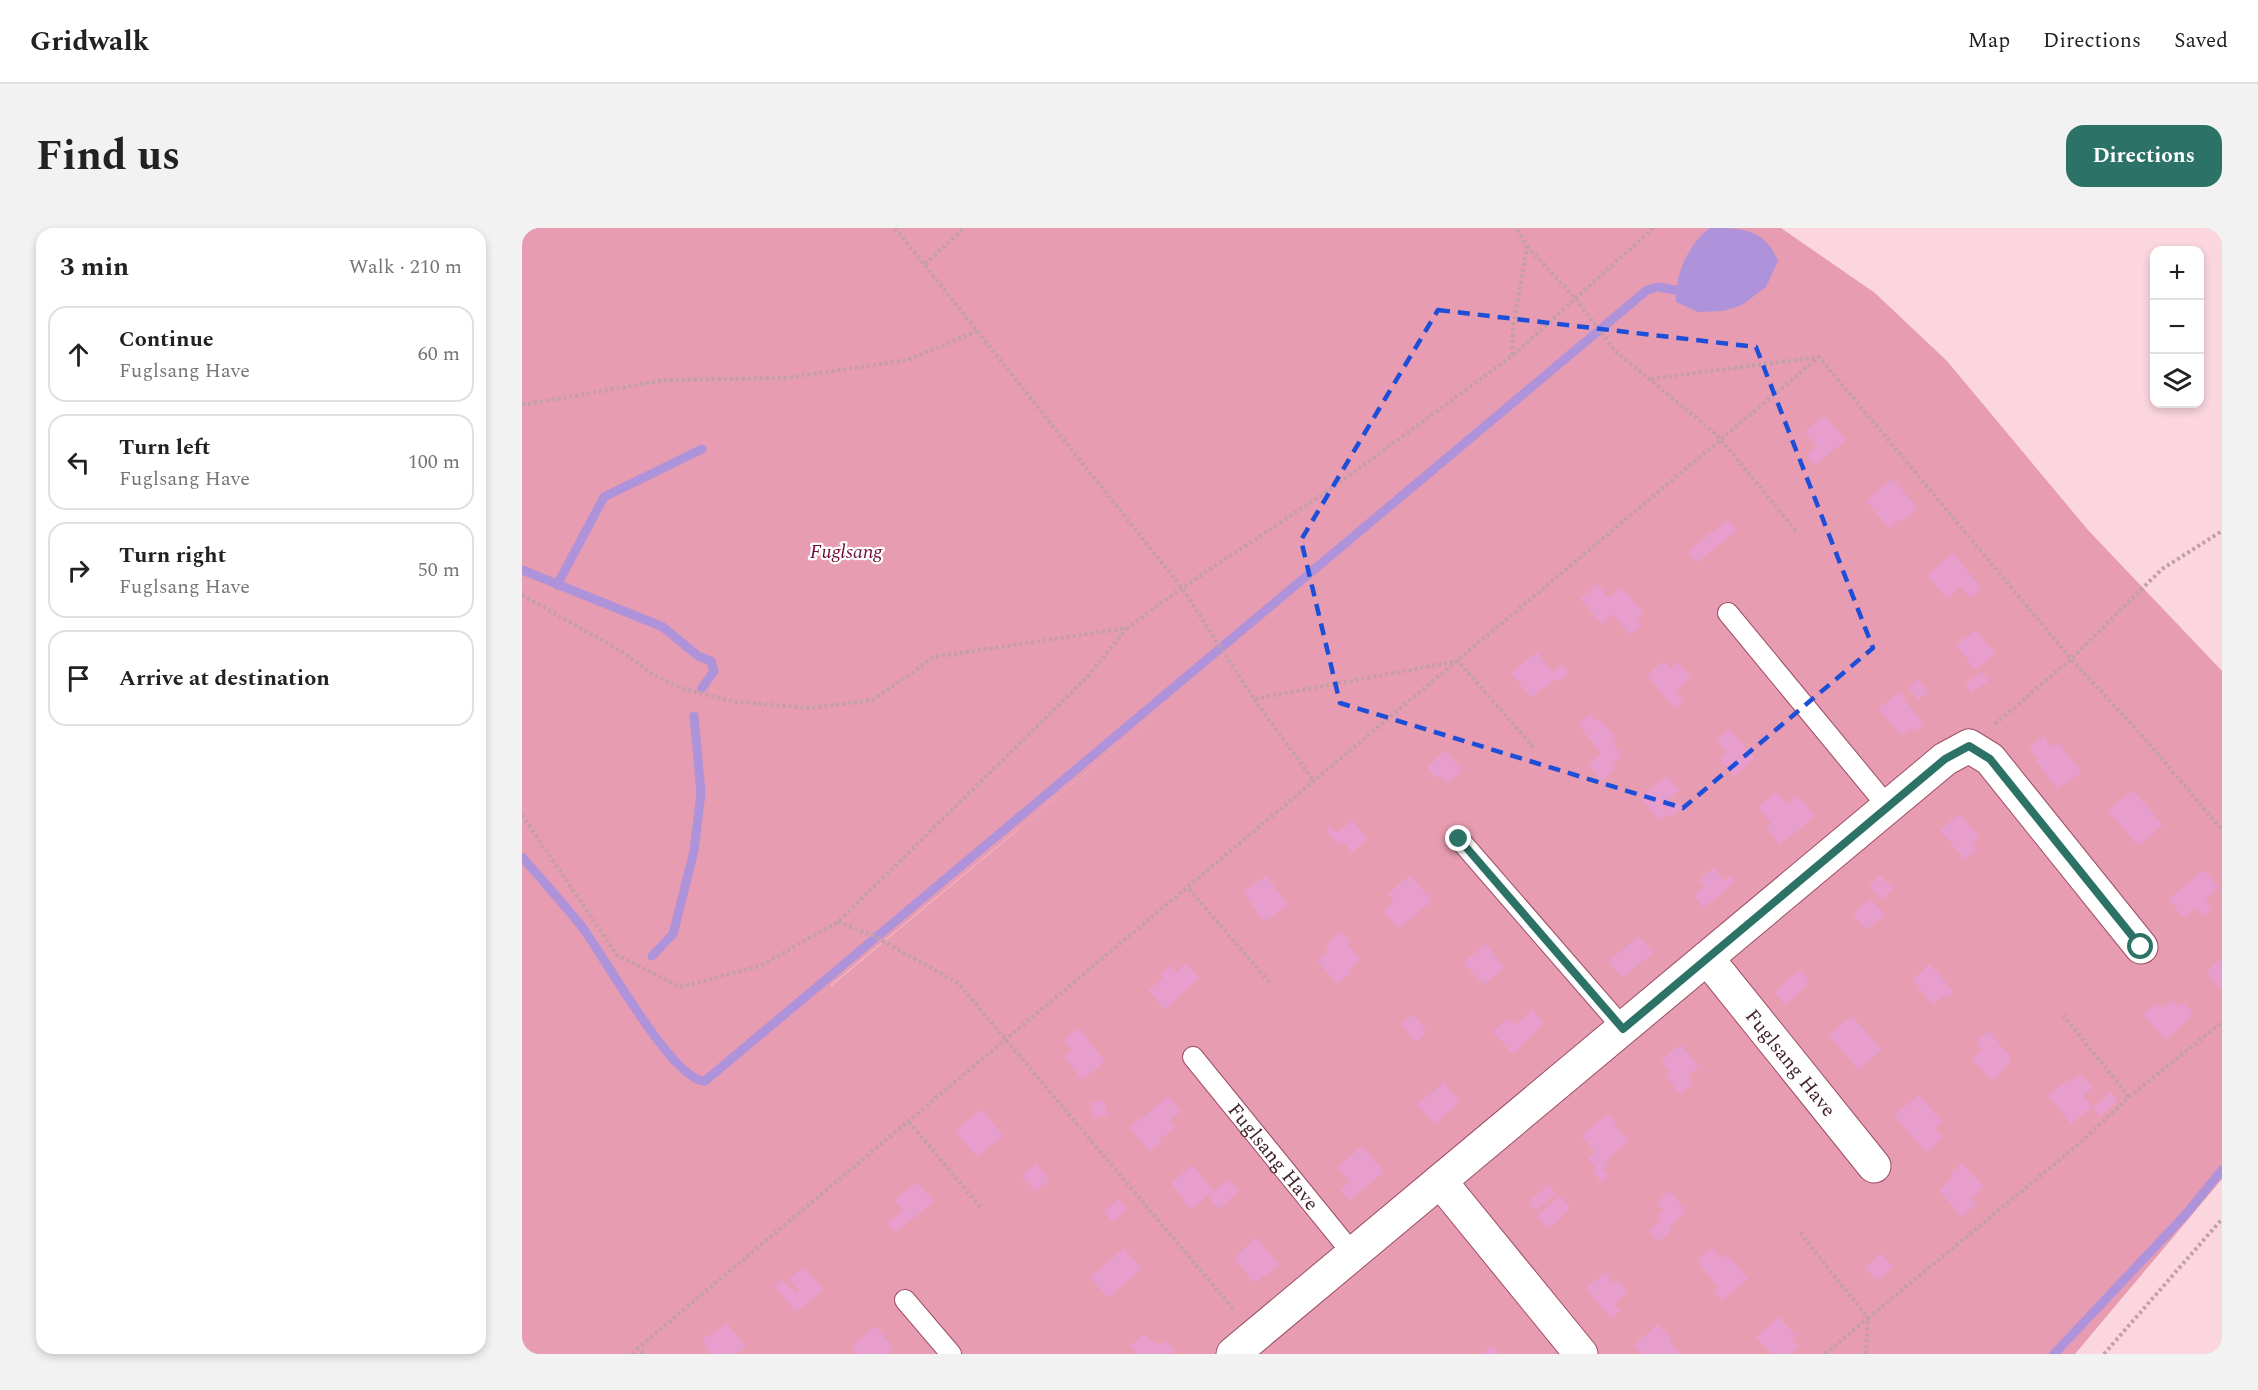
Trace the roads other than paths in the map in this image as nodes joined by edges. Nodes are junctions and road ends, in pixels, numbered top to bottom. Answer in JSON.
{"nodes":[{"id":1,"x":1728,"y":613,"type":"dead end"},
{"id":2,"x":1888,"y":807,"type":"junction"},
{"id":3,"x":1459,"y":839,"type":"dead end"},
{"id":4,"x":2141,"y":947,"type":"dead end"},
{"id":5,"x":1707,"y":958,"type":"junction"},
{"id":6,"x":1623,"y":1029,"type":"junction"},
{"id":7,"x":1193,"y":1057,"type":"dead end"},
{"id":8,"x":1874,"y":1166,"type":"dead end"},
{"id":9,"x":1440,"y":1181,"type":"junction"},
{"id":10,"x":1353,"y":1254,"type":"junction"},
{"id":11,"x":905,"y":1300,"type":"dead end"},
{"id":12,"x":1244,"y":1345,"type":"edge"},
{"id":13,"x":951,"y":1354,"type":"edge"},
{"id":14,"x":1581,"y":1354,"type":"edge"}],
"edges":[{"from":1,"to":2,"type":"lane"},
{"from":2,"to":4,"type":"street"},
{"from":2,"to":5,"type":"street"},
{"from":3,"to":6,"type":"lane"},
{"from":5,"to":6,"type":"street"},
{"from":5,"to":8,"type":"street","name":"Fuglsang Have"},
{"from":6,"to":9,"type":"street"},
{"from":7,"to":10,"type":"lane","name":"Fuglsang Have"},
{"from":9,"to":10,"type":"street"},
{"from":9,"to":14,"type":"street"},
{"from":10,"to":12,"type":"street"},
{"from":11,"to":13,"type":"lane"}]}
